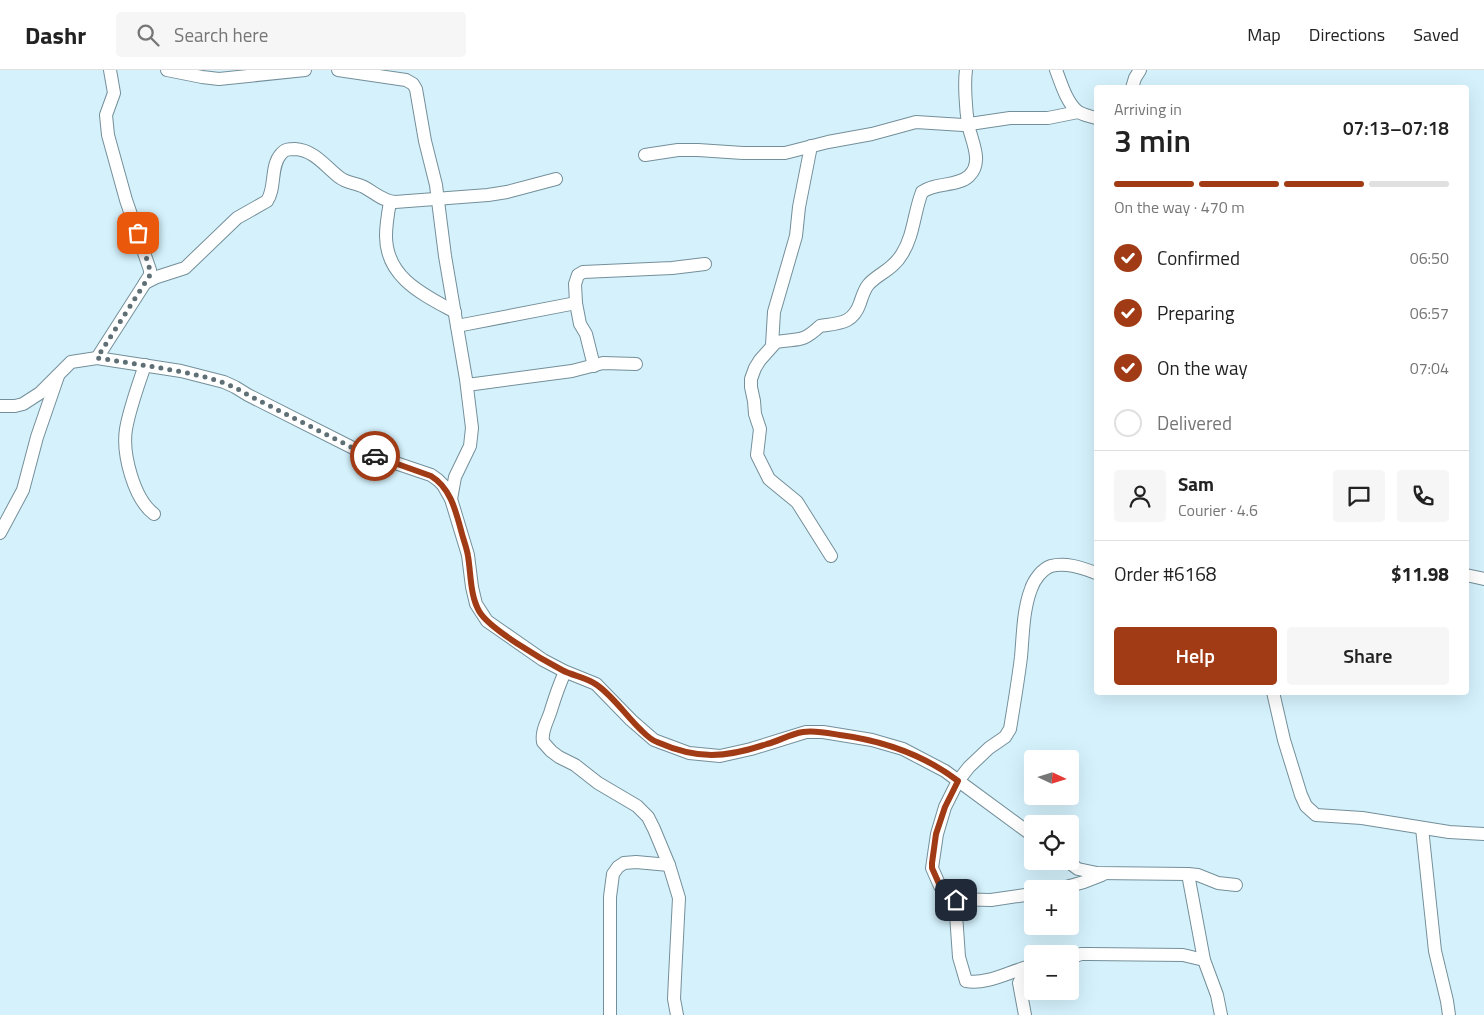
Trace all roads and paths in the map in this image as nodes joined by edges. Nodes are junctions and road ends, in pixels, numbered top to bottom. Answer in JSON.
{"nodes":[{"id":1,"x":110,"y":70,"type":"edge"},
{"id":2,"x":167,"y":70,"type":"edge"},
{"id":3,"x":305,"y":70,"type":"edge"},
{"id":4,"x":338,"y":70,"type":"edge"},
{"id":5,"x":966,"y":70,"type":"edge"},
{"id":6,"x":1056,"y":70,"type":"edge"},
{"id":7,"x":1140,"y":70,"type":"edge"},
{"id":8,"x":408,"y":75,"type":"edge"},
{"id":9,"x":1133,"y":85,"type":"edge"},
{"id":10,"x":1078,"y":112,"type":"junction"},
{"id":11,"x":1094,"y":117,"type":"edge"},
{"id":12,"x":968,"y":125,"type":"junction"},
{"id":13,"x":811,"y":146,"type":"junction"},
{"id":14,"x":645,"y":155,"type":"dead end"},
{"id":15,"x":556,"y":179,"type":"dead end"},
{"id":16,"x":438,"y":200,"type":"junction"},
{"id":17,"x":390,"y":202,"type":"junction"},
{"id":18,"x":705,"y":264,"type":"dead end"},
{"id":19,"x":145,"y":283,"type":"junction"},
{"id":20,"x":576,"y":303,"type":"junction"},
{"id":21,"x":454,"y":312,"type":"junction"},
{"id":22,"x":457,"y":326,"type":"junction"},
{"id":23,"x":772,"y":345,"type":"junction"},
{"id":24,"x":97,"y":358,"type":"junction"},
{"id":25,"x":636,"y":364,"type":"dead end"},
{"id":26,"x":145,"y":365,"type":"junction"},
{"id":27,"x":594,"y":366,"type":"junction"},
{"id":28,"x":59,"y":374,"type":"junction"},
{"id":29,"x":467,"y":385,"type":"junction"},
{"id":30,"x":0,"y":406,"type":"edge"},
{"id":31,"x":451,"y":499,"type":"junction"},
{"id":32,"x":154,"y":514,"type":"dead end"},
{"id":33,"x":0,"y":532,"type":"edge"},
{"id":34,"x":831,"y":556,"type":"dead end"},
{"id":35,"x":1094,"y":572,"type":"edge"},
{"id":36,"x":1469,"y":576,"type":"edge"},
{"id":37,"x":1484,"y":579,"type":"edge"},
{"id":38,"x":565,"y":672,"type":"junction"},
{"id":39,"x":1274,"y":695,"type":"edge"},
{"id":40,"x":958,"y":781,"type":"junction"},
{"id":41,"x":1422,"y":828,"type":"junction"},
{"id":42,"x":1024,"y":830,"type":"edge"},
{"id":43,"x":1484,"y":834,"type":"edge"},
{"id":44,"x":669,"y":865,"type":"junction"},
{"id":45,"x":1079,"y":869,"type":"edge"},
{"id":46,"x":1104,"y":874,"type":"junction"},
{"id":47,"x":1188,"y":874,"type":"junction"},
{"id":48,"x":1079,"y":883,"type":"edge"},
{"id":49,"x":1236,"y":885,"type":"dead end"},
{"id":50,"x":1024,"y":895,"type":"edge"},
{"id":51,"x":956,"y":900,"type":"junction"},
{"id":52,"x":1079,"y":955,"type":"edge"},
{"id":53,"x":1204,"y":960,"type":"junction"},
{"id":54,"x":1024,"y":969,"type":"edge"},
{"id":55,"x":1024,"y":974,"type":"edge"},
{"id":56,"x":610,"y":1015,"type":"edge"},
{"id":57,"x":677,"y":1015,"type":"edge"},
{"id":58,"x":1025,"y":1015,"type":"edge"},
{"id":59,"x":1221,"y":1015,"type":"edge"},
{"id":60,"x":1449,"y":1015,"type":"edge"}],
"edges":[{"from":1,"to":19,"type":"street"},
{"from":2,"to":3,"type":"street"},
{"from":4,"to":8,"type":"street"},
{"from":5,"to":12,"type":"street"},
{"from":6,"to":10,"type":"street"},
{"from":7,"to":9,"type":"street"},
{"from":8,"to":16,"type":"street"},
{"from":10,"to":11,"type":"street"},
{"from":10,"to":12,"type":"street"},
{"from":12,"to":13,"type":"street"},
{"from":12,"to":23,"type":"street"},
{"from":13,"to":14,"type":"street"},
{"from":13,"to":23,"type":"street"},
{"from":15,"to":16,"type":"street"},
{"from":16,"to":17,"type":"street"},
{"from":16,"to":21,"type":"street"},
{"from":17,"to":19,"type":"street"},
{"from":17,"to":21,"type":"street"},
{"from":18,"to":20,"type":"street"},
{"from":19,"to":24,"type":"street"},
{"from":20,"to":22,"type":"street"},
{"from":20,"to":27,"type":"street"},
{"from":21,"to":22,"type":"street"},
{"from":22,"to":29,"type":"street"},
{"from":23,"to":34,"type":"street"},
{"from":24,"to":26,"type":"street"},
{"from":24,"to":28,"type":"street"},
{"from":25,"to":27,"type":"street"},
{"from":26,"to":31,"type":"street"},
{"from":26,"to":32,"type":"street"},
{"from":27,"to":29,"type":"street"},
{"from":28,"to":30,"type":"street"},
{"from":28,"to":33,"type":"street"},
{"from":29,"to":31,"type":"street"},
{"from":31,"to":38,"type":"street"},
{"from":35,"to":40,"type":"street"},
{"from":36,"to":37,"type":"street"},
{"from":38,"to":40,"type":"street"},
{"from":38,"to":44,"type":"street"},
{"from":39,"to":41,"type":"street"},
{"from":40,"to":42,"type":"street"},
{"from":40,"to":51,"type":"street"},
{"from":41,"to":43,"type":"street"},
{"from":41,"to":60,"type":"street"},
{"from":44,"to":56,"type":"street"},
{"from":44,"to":57,"type":"street"},
{"from":45,"to":46,"type":"street"},
{"from":46,"to":47,"type":"street"},
{"from":46,"to":48,"type":"street"},
{"from":47,"to":49,"type":"street"},
{"from":47,"to":53,"type":"street"},
{"from":50,"to":51,"type":"street"},
{"from":51,"to":54,"type":"street"},
{"from":52,"to":53,"type":"street"},
{"from":53,"to":59,"type":"street"},
{"from":55,"to":58,"type":"street"}]}
